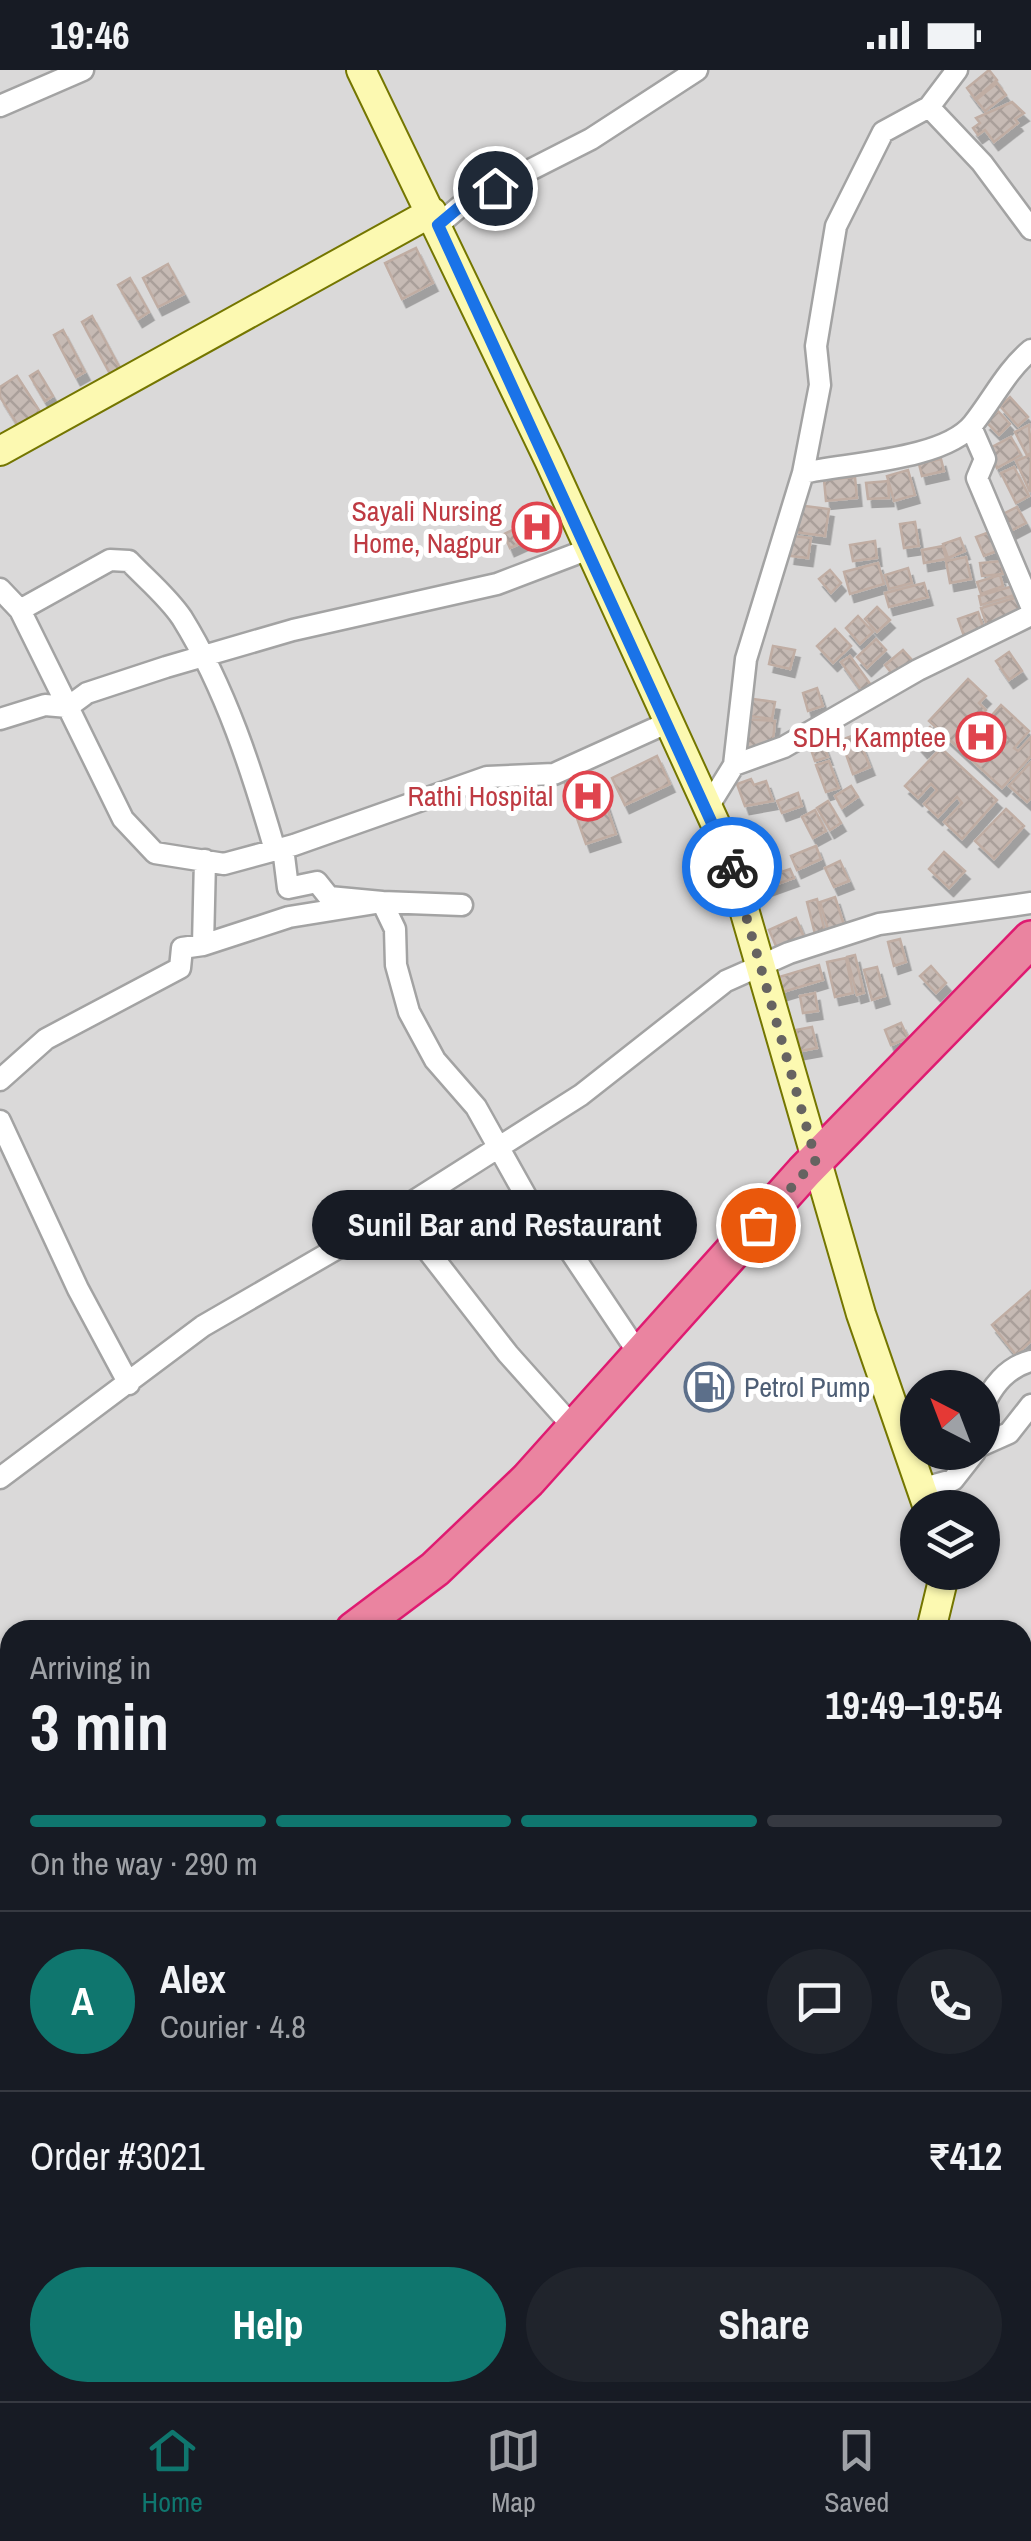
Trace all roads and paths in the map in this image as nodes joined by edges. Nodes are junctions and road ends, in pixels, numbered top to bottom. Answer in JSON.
{"nodes":[{"id":1,"x":83,"y":70,"type":"edge"},
{"id":2,"x":361,"y":70,"type":"edge"},
{"id":3,"x":696,"y":70,"type":"edge"},
{"id":4,"x":956,"y":70,"type":"edge"},
{"id":5,"x":0,"y":106,"type":"edge"},
{"id":6,"x":929,"y":106,"type":"junction"},
{"id":7,"x":435,"y":219,"type":"junction"},
{"id":8,"x":1031,"y":228,"type":"edge"},
{"id":9,"x":1031,"y":350,"type":"edge"},
{"id":10,"x":971,"y":427,"type":"junction"},
{"id":11,"x":0,"y":450,"type":"edge"},
{"id":12,"x":803,"y":474,"type":"junction"},
{"id":13,"x":590,"y":549,"type":"junction"},
{"id":14,"x":0,"y":589,"type":"edge"},
{"id":15,"x":1031,"y":606,"type":"edge"},
{"id":16,"x":20,"y":610,"type":"junction"},
{"id":17,"x":1031,"y":615,"type":"edge"},
{"id":18,"x":202,"y":657,"type":"junction"},
{"id":19,"x":68,"y":707,"type":"junction"},
{"id":20,"x":0,"y":719,"type":"edge"},
{"id":21,"x":669,"y":722,"type":"junction"},
{"id":22,"x":734,"y":765,"type":"junction"},
{"id":23,"x":708,"y":807,"type":"junction"},
{"id":24,"x":279,"y":849,"type":"junction"},
{"id":25,"x":205,"y":860,"type":"junction"},
{"id":26,"x":382,"y":902,"type":"junction"},
{"id":27,"x":1031,"y":902,"type":"edge"},
{"id":28,"x":462,"y":906,"type":"dead end"},
{"id":29,"x":1031,"y":939,"type":"edge"},
{"id":30,"x":202,"y":945,"type":"junction"},
{"id":31,"x":1031,"y":963,"type":"edge"},
{"id":32,"x":760,"y":965,"type":"junction"},
{"id":33,"x":0,"y":1079,"type":"edge"},
{"id":34,"x":0,"y":1121,"type":"edge"},
{"id":35,"x":495,"y":1148,"type":"junction"},
{"id":36,"x":820,"y":1172,"type":"junction"},
{"id":37,"x":398,"y":1211,"type":"junction"},
{"id":38,"x":1031,"y":1361,"type":"edge"},
{"id":39,"x":633,"y":1375,"type":"junction"},
{"id":40,"x":1000,"y":1381,"type":"edge"},
{"id":41,"x":129,"y":1384,"type":"junction"},
{"id":42,"x":1031,"y":1405,"type":"edge"},
{"id":43,"x":575,"y":1429,"type":"junction"},
{"id":44,"x":1000,"y":1437,"type":"edge"},
{"id":45,"x":961,"y":1470,"type":"edge"},
{"id":46,"x":0,"y":1478,"type":"edge"},
{"id":47,"x":923,"y":1490,"type":"edge"},
{"id":48,"x":938,"y":1490,"type":"edge"},
{"id":49,"x":940,"y":1590,"type":"edge"},
{"id":50,"x":368,"y":1620,"type":"edge"},
{"id":51,"x":394,"y":1620,"type":"edge"},
{"id":52,"x":933,"y":1620,"type":"edge"}],
"edges":[{"from":1,"to":5,"type":"street"},
{"from":2,"to":7,"type":"street"},
{"from":3,"to":7,"type":"street"},
{"from":4,"to":6,"type":"street"},
{"from":6,"to":8,"type":"street"},
{"from":6,"to":12,"type":"street"},
{"from":7,"to":11,"type":"street"},
{"from":7,"to":13,"type":"street"},
{"from":9,"to":10,"type":"street"},
{"from":10,"to":12,"type":"street"},
{"from":10,"to":15,"type":"street"},
{"from":12,"to":22,"type":"street"},
{"from":13,"to":18,"type":"street"},
{"from":13,"to":21,"type":"street"},
{"from":14,"to":16,"type":"street"},
{"from":16,"to":18,"type":"street"},
{"from":16,"to":19,"type":"street"},
{"from":17,"to":22,"type":"street"},
{"from":18,"to":19,"type":"street"},
{"from":18,"to":24,"type":"street"},
{"from":19,"to":20,"type":"street"},
{"from":19,"to":25,"type":"street"},
{"from":21,"to":23,"type":"street"},
{"from":21,"to":24,"type":"street"},
{"from":22,"to":23,"type":"street"},
{"from":23,"to":32,"type":"street"},
{"from":24,"to":25,"type":"street"},
{"from":24,"to":26,"type":"street"},
{"from":25,"to":30,"type":"street"},
{"from":26,"to":28,"type":"street"},
{"from":26,"to":30,"type":"street"},
{"from":26,"to":35,"type":"street"},
{"from":27,"to":32,"type":"street"},
{"from":29,"to":36,"type":"highway"},
{"from":30,"to":33,"type":"street"},
{"from":31,"to":36,"type":"highway"},
{"from":32,"to":35,"type":"street"},
{"from":32,"to":36,"type":"street"},
{"from":34,"to":41,"type":"street"},
{"from":35,"to":37,"type":"street"},
{"from":35,"to":39,"type":"street"},
{"from":36,"to":39,"type":"highway"},
{"from":36,"to":47,"type":"street"},
{"from":37,"to":41,"type":"street"},
{"from":37,"to":43,"type":"street"},
{"from":38,"to":40,"type":"street"},
{"from":39,"to":43,"type":"highway"},
{"from":39,"to":51,"type":"highway"},
{"from":41,"to":46,"type":"street"},
{"from":42,"to":44,"type":"street"},
{"from":43,"to":50,"type":"highway"},
{"from":45,"to":48,"type":"street"},
{"from":49,"to":52,"type":"street"}]}
